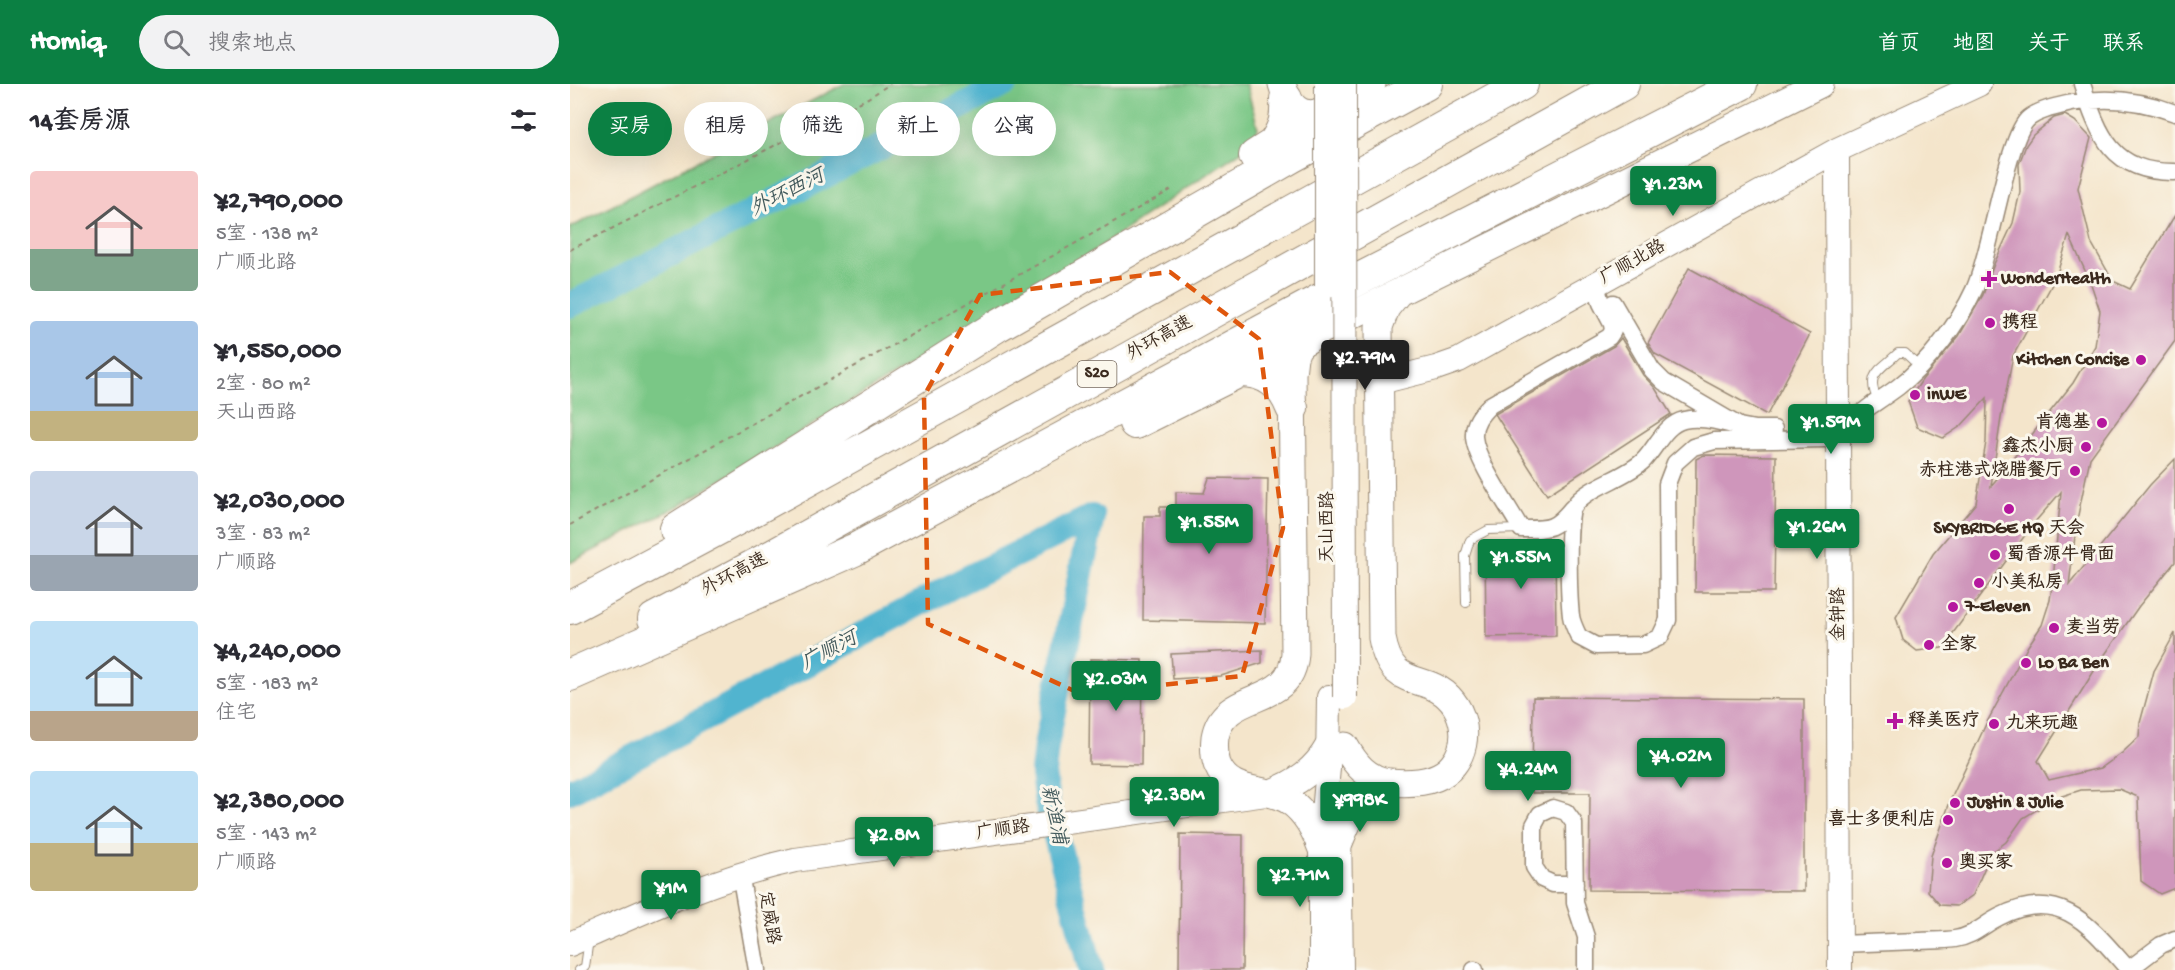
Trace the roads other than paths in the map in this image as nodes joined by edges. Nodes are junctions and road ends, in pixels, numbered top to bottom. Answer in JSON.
{"nodes":[{"id":1,"x":1327,"y":84,"type":"edge"},
{"id":2,"x":1426,"y":84,"type":"edge"},
{"id":3,"x":1522,"y":84,"type":"edge"},
{"id":4,"x":1623,"y":84,"type":"edge"},
{"id":5,"x":1741,"y":84,"type":"edge"},
{"id":6,"x":1820,"y":84,"type":"edge"},
{"id":7,"x":1979,"y":84,"type":"edge"},
{"id":8,"x":1357,"y":87,"type":"edge"},
{"id":9,"x":1284,"y":92,"type":"edge"},
{"id":10,"x":2084,"y":92,"type":"edge"},
{"id":11,"x":2175,"y":113,"type":"edge"},
{"id":12,"x":1320,"y":114,"type":"junction"},
{"id":13,"x":1275,"y":142,"type":"junction"},
{"id":14,"x":1837,"y":150,"type":"junction"},
{"id":15,"x":2175,"y":172,"type":"edge"},
{"id":16,"x":1113,"y":259,"type":"junction"},
{"id":17,"x":1596,"y":284,"type":"junction"},
{"id":18,"x":1371,"y":319,"type":"junction"},
{"id":19,"x":1306,"y":338,"type":"junction"},
{"id":20,"x":1919,"y":366,"type":"junction"},
{"id":21,"x":1240,"y":371,"type":"junction"},
{"id":22,"x":1380,"y":382,"type":"junction"},
{"id":23,"x":1878,"y":401,"type":"junction"},
{"id":24,"x":1292,"y":408,"type":"junction"},
{"id":25,"x":1739,"y":426,"type":"junction"},
{"id":26,"x":1838,"y":431,"type":"junction"},
{"id":27,"x":957,"y":496,"type":"junction"},
{"id":28,"x":1573,"y":507,"type":"junction"},
{"id":29,"x":1521,"y":529,"type":"junction"},
{"id":30,"x":570,"y":589,"type":"edge"},
{"id":31,"x":1466,"y":603,"type":"dead end"},
{"id":32,"x":570,"y":608,"type":"edge"},
{"id":33,"x":570,"y":662,"type":"edge"},
{"id":34,"x":570,"y":675,"type":"edge"},
{"id":35,"x":1337,"y":697,"type":"junction"},
{"id":36,"x":1337,"y":746,"type":"junction"},
{"id":37,"x":1389,"y":782,"type":"junction"},
{"id":38,"x":1271,"y":793,"type":"junction"},
{"id":39,"x":1330,"y":846,"type":"junction"},
{"id":40,"x":740,"y":873,"type":"junction"},
{"id":41,"x":1575,"y":884,"type":"dead end"},
{"id":42,"x":2175,"y":939,"type":"edge"},
{"id":43,"x":580,"y":940,"type":"edge"},
{"id":44,"x":1840,"y":944,"type":"junction"},
{"id":45,"x":579,"y":970,"type":"edge"},
{"id":46,"x":757,"y":970,"type":"edge"},
{"id":47,"x":1322,"y":970,"type":"edge"},
{"id":48,"x":1341,"y":970,"type":"edge"},
{"id":49,"x":1586,"y":970,"type":"edge"},
{"id":50,"x":1840,"y":970,"type":"edge"},
{"id":51,"x":2128,"y":970,"type":"edge"}],
"edges":[{"from":1,"to":35,"type":"street","name":"天山西路","bridge":true},
{"from":2,"to":16,"type":"highway"},
{"from":3,"to":32,"type":"highway","number":"S20"},
{"from":4,"to":33,"type":"highway","name":"外环高速","number":"S20"},
{"from":5,"to":27,"type":"highway"},
{"from":6,"to":18,"type":"main road"},
{"from":7,"to":14,"type":"street","name":"广顺北路"},
{"from":8,"to":12,"type":"main road"},
{"from":8,"to":35,"type":"street","name":"天山西路","bridge":true},
{"from":9,"to":12,"type":"main road"},
{"from":9,"to":13,"type":"highway"},
{"from":10,"to":11,"type":"street"},
{"from":10,"to":15,"type":"street"},
{"from":10,"to":20,"type":"street"},
{"from":12,"to":13,"type":"highway"},
{"from":13,"to":16,"type":"highway"},
{"from":14,"to":17,"type":"street","name":"广顺北路"},
{"from":14,"to":26,"type":"street","name":"金钟路"},
{"from":16,"to":30,"type":"highway"},
{"from":17,"to":22,"type":"street","name":"广顺北路"},
{"from":17,"to":25,"type":"street"},
{"from":17,"to":29,"type":"street"},
{"from":18,"to":19,"type":"main road"},
{"from":18,"to":22,"type":"main road"},
{"from":19,"to":21,"type":"highway"},
{"from":19,"to":24,"type":"main road"},
{"from":20,"to":23,"type":"street"},
{"from":20,"to":23,"type":"lane"},
{"from":21,"to":24,"type":"highway"},
{"from":21,"to":27,"type":"highway"},
{"from":22,"to":37,"type":"main road"},
{"from":23,"to":26,"type":"street"},
{"from":24,"to":38,"type":"main road"},
{"from":25,"to":26,"type":"street"},
{"from":25,"to":28,"type":"street"},
{"from":26,"to":28,"type":"street"},
{"from":26,"to":44,"type":"street","name":"金钟路"},
{"from":27,"to":34,"type":"highway"},
{"from":28,"to":29,"type":"street"},
{"from":29,"to":31,"type":"lane"},
{"from":35,"to":36,"type":"street","name":"天山西路"},
{"from":36,"to":37,"type":"main road"},
{"from":36,"to":38,"type":"main road"},
{"from":36,"to":39,"type":"street","name":"天山西路"},
{"from":37,"to":39,"type":"main road"},
{"from":38,"to":39,"type":"main road"},
{"from":38,"to":40,"type":"street","name":"广顺路"},
{"from":39,"to":47,"type":"street","name":"天山西路"},
{"from":39,"to":48,"type":"street","name":"天山西路"},
{"from":40,"to":43,"type":"street","name":"广顺路"},
{"from":40,"to":46,"type":"street","name":"定威路"},
{"from":41,"to":49,"type":"street"},
{"from":42,"to":51,"type":"street"},
{"from":43,"to":45,"type":"lane"},
{"from":44,"to":50,"type":"street","name":"金钟路"},
{"from":44,"to":51,"type":"street"}]}
